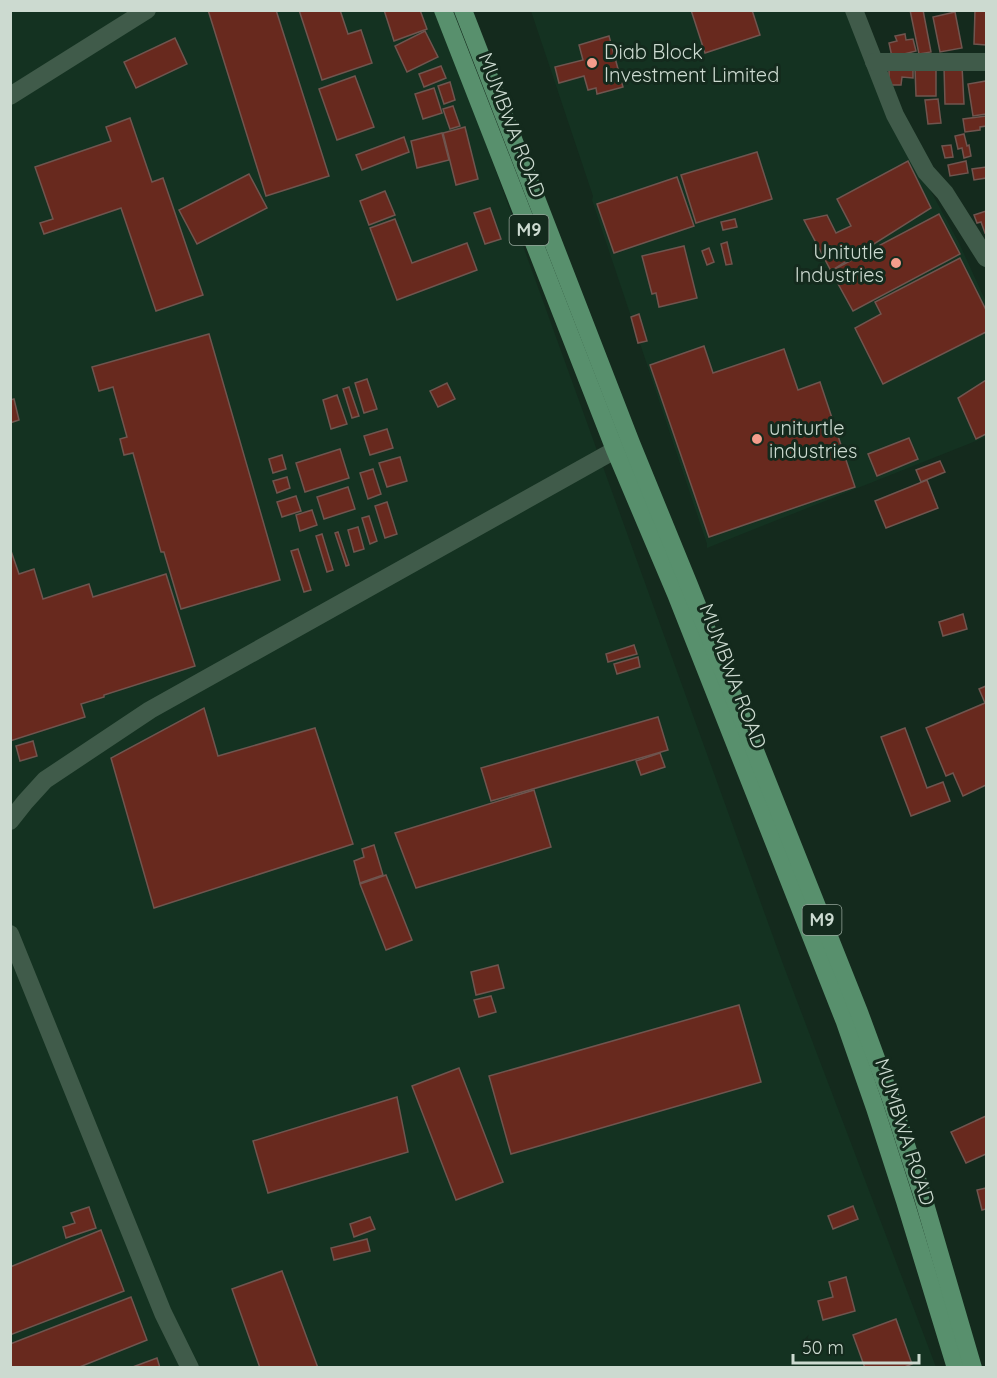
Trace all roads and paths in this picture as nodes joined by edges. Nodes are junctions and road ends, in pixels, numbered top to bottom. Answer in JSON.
{"nodes":[{"id":1,"x":147,"y":10,"type":"edge"},
{"id":2,"x":443,"y":10,"type":"edge"},
{"id":3,"x":463,"y":10,"type":"edge"},
{"id":4,"x":854,"y":10,"type":"edge"},
{"id":5,"x":874,"y":62,"type":"junction"},
{"id":6,"x":987,"y":62,"type":"edge"},
{"id":7,"x":10,"y":96,"type":"edge"},
{"id":8,"x":987,"y":258,"type":"edge"},
{"id":9,"x":623,"y":447,"type":"junction"},
{"id":10,"x":11,"y":820,"type":"edge"},
{"id":11,"x":10,"y":934,"type":"edge"},
{"id":12,"x":190,"y":1368,"type":"edge"},
{"id":13,"x":956,"y":1368,"type":"edge"},
{"id":14,"x":973,"y":1368,"type":"edge"}],
"edges":[{"from":1,"to":7,"type":"street"},
{"from":2,"to":9,"type":"main road","name":"MUMBWA ROAD","number":"M9"},
{"from":3,"to":9,"type":"main road","name":"MUMBWA ROAD","number":"M9"},
{"from":4,"to":5,"type":"street"},
{"from":5,"to":6,"type":"street"},
{"from":5,"to":8,"type":"street"},
{"from":9,"to":10,"type":"street"},
{"from":9,"to":13,"type":"main road","name":"MUMBWA ROAD","number":"M9"},
{"from":9,"to":14,"type":"main road","name":"MUMBWA ROAD","number":"M9"},
{"from":11,"to":12,"type":"street"}]}
